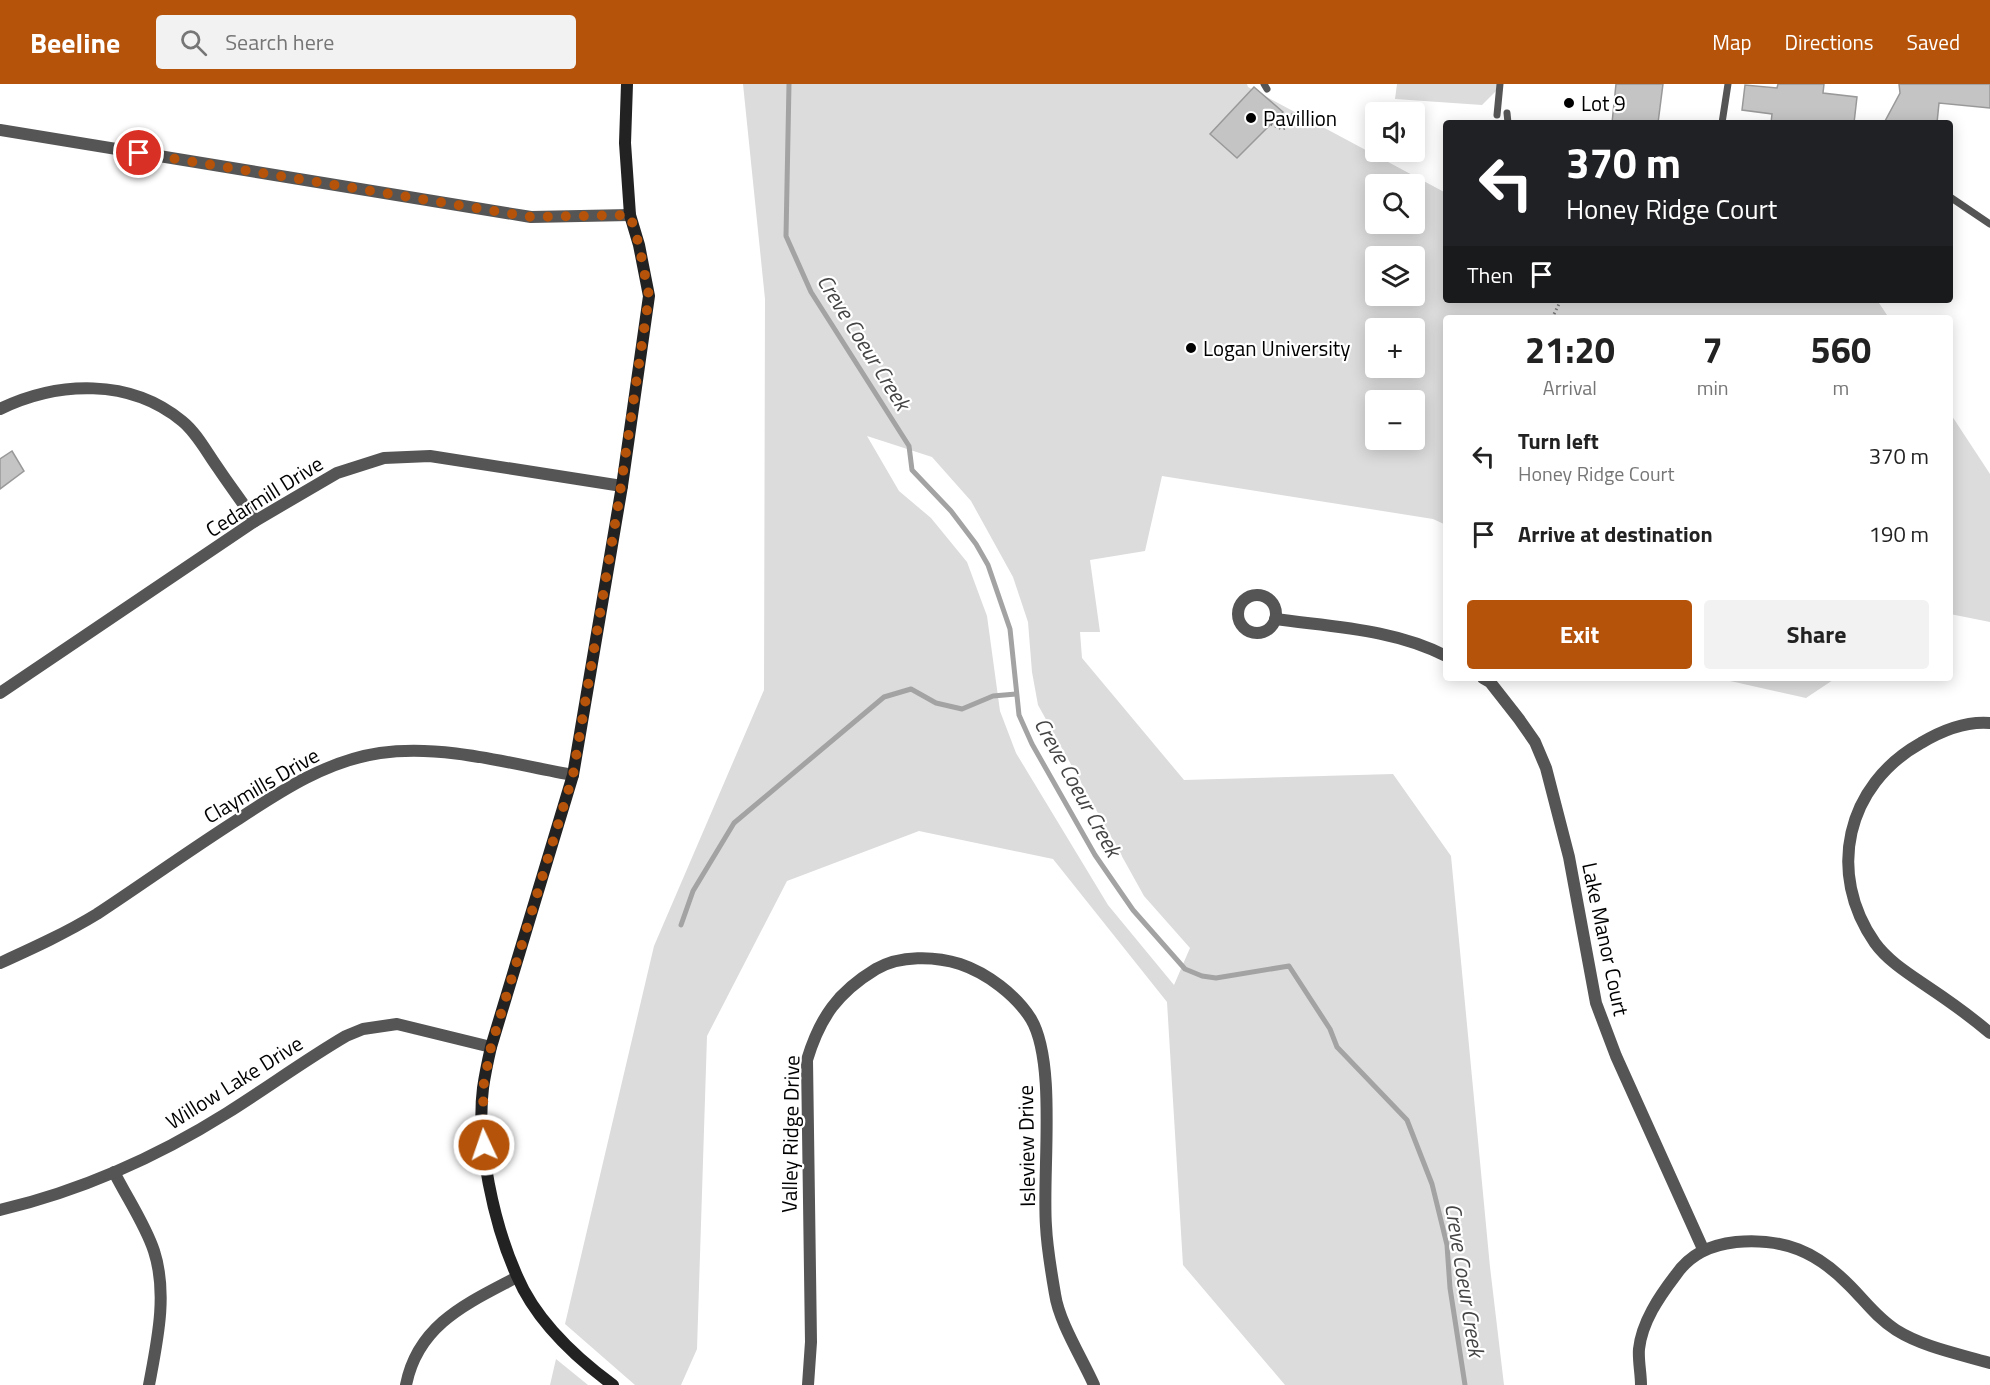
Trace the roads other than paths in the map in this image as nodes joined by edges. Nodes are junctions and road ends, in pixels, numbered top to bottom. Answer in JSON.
{"nodes":[{"id":1,"x":627,"y":84,"type":"edge"},
{"id":2,"x":1500,"y":84,"type":"edge"},
{"id":3,"x":1728,"y":84,"type":"edge"},
{"id":4,"x":1507,"y":113,"type":"dead end"},
{"id":5,"x":1497,"y":115,"type":"dead end"},
{"id":6,"x":1508,"y":120,"type":"edge"},
{"id":7,"x":1722,"y":120,"type":"edge"},
{"id":8,"x":0,"y":130,"type":"edge"},
{"id":9,"x":1953,"y":199,"type":"edge"},
{"id":10,"x":630,"y":215,"type":"junction"},
{"id":11,"x":1990,"y":224,"type":"edge"},
{"id":12,"x":0,"y":409,"type":"edge"},
{"id":13,"x":622,"y":486,"type":"junction"},
{"id":14,"x":255,"y":521,"type":"junction"},
{"id":15,"x":1275,"y":619,"type":"dead end"},
{"id":16,"x":1443,"y":654,"type":"edge"},
{"id":17,"x":1488,"y":681,"type":"edge"},
{"id":18,"x":0,"y":693,"type":"edge"},
{"id":19,"x":1990,"y":723,"type":"edge"},
{"id":20,"x":573,"y":775,"type":"junction"},
{"id":21,"x":933,"y":958,"type":"joint"},
{"id":22,"x":0,"y":963,"type":"edge"},
{"id":23,"x":1990,"y":1033,"type":"edge"},
{"id":24,"x":491,"y":1047,"type":"junction"},
{"id":25,"x":114,"y":1172,"type":"junction"},
{"id":26,"x":0,"y":1209,"type":"edge"},
{"id":27,"x":1703,"y":1249,"type":"junction"},
{"id":28,"x":517,"y":1277,"type":"junction"},
{"id":29,"x":1990,"y":1363,"type":"edge"},
{"id":30,"x":149,"y":1385,"type":"edge"},
{"id":31,"x":406,"y":1385,"type":"edge"},
{"id":32,"x":613,"y":1385,"type":"edge"},
{"id":33,"x":808,"y":1385,"type":"edge"},
{"id":34,"x":1094,"y":1385,"type":"edge"},
{"id":35,"x":1641,"y":1385,"type":"edge"}],
"edges":[{"from":1,"to":10,"type":"street"},
{"from":2,"to":5,"type":"lane"},
{"from":3,"to":7,"type":"lane"},
{"from":4,"to":6,"type":"lane"},
{"from":8,"to":10,"type":"street"},
{"from":9,"to":11,"type":"lane"},
{"from":10,"to":13,"type":"street"},
{"from":12,"to":14,"type":"street"},
{"from":13,"to":14,"type":"street","name":"Cedarmill Drive"},
{"from":13,"to":20,"type":"street"},
{"from":14,"to":18,"type":"street","name":"Cedarmill Drive"},
{"from":15,"to":16,"type":"street"},
{"from":17,"to":27,"type":"street","name":"Lake Manor Court"},
{"from":19,"to":23,"type":"street"},
{"from":20,"to":22,"type":"street","name":"Claymills Drive"},
{"from":20,"to":24,"type":"street"},
{"from":21,"to":33,"type":"street","name":"Valley Ridge Drive"},
{"from":21,"to":34,"type":"street","name":"Isleview Drive"},
{"from":24,"to":25,"type":"street","name":"Willow Lake Drive"},
{"from":24,"to":28,"type":"street"},
{"from":25,"to":26,"type":"street","name":"Willow Lake Drive"},
{"from":25,"to":30,"type":"street"},
{"from":27,"to":29,"type":"street"},
{"from":27,"to":35,"type":"street"},
{"from":28,"to":31,"type":"street"},
{"from":28,"to":32,"type":"street"}]}
